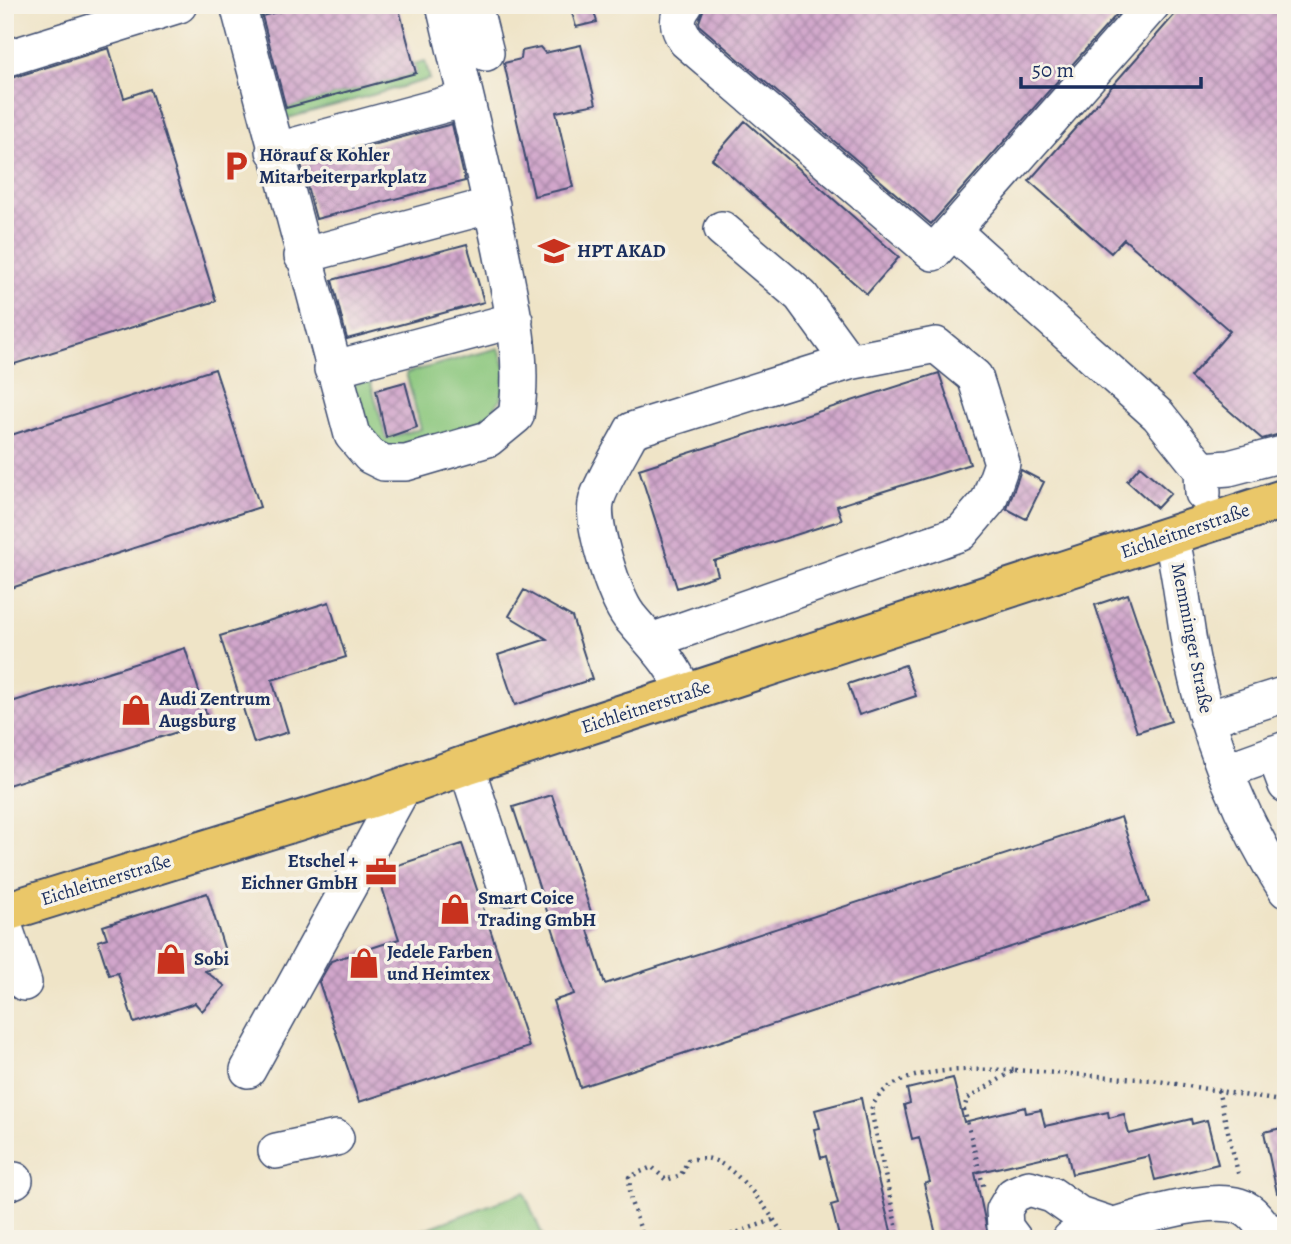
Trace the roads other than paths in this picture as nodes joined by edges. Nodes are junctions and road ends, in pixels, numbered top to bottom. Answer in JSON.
{"nodes":[{"id":1,"x":179,"y":5,"type":"edge"},
{"id":2,"x":238,"y":5,"type":"edge"},
{"id":3,"x":444,"y":5,"type":"edge"},
{"id":4,"x":474,"y":5,"type":"edge"},
{"id":5,"x":685,"y":5,"type":"edge"},
{"id":6,"x":1152,"y":5,"type":"edge"},
{"id":7,"x":486,"y":52,"type":"dead end"},
{"id":8,"x":5,"y":59,"type":"edge"},
{"id":9,"x":466,"y":99,"type":"junction"},
{"id":10,"x":274,"y":150,"type":"junction"},
{"id":11,"x":492,"y":205,"type":"junction"},
{"id":12,"x":722,"y":229,"type":"dead end"},
{"id":13,"x":953,"y":230,"type":"junction"},
{"id":14,"x":302,"y":256,"type":"junction"},
{"id":15,"x":515,"y":320,"type":"junction"},
{"id":16,"x":849,"y":362,"type":"junction"},
{"id":17,"x":332,"y":369,"type":"junction"},
{"id":18,"x":1286,"y":453,"type":"edge"},
{"id":19,"x":1286,"y":498,"type":"edge"},
{"id":20,"x":1171,"y":537,"type":"junction"},
{"id":21,"x":654,"y":640,"type":"junction"},
{"id":22,"x":685,"y":694,"type":"junction"},
{"id":23,"x":1286,"y":694,"type":"edge"},
{"id":24,"x":1207,"y":719,"type":"junction"},
{"id":25,"x":1280,"y":751,"type":"edge"},
{"id":26,"x":466,"y":765,"type":"junction"},
{"id":27,"x":1225,"y":771,"type":"junction"},
{"id":28,"x":1286,"y":785,"type":"edge"},
{"id":29,"x":404,"y":786,"type":"junction"},
{"id":30,"x":506,"y":888,"type":"dead end"},
{"id":31,"x":1286,"y":890,"type":"edge"},
{"id":32,"x":5,"y":912,"type":"edge"},
{"id":33,"x":5,"y":928,"type":"edge"},
{"id":34,"x":24,"y":983,"type":"dead end"},
{"id":35,"x":248,"y":1070,"type":"dead end"},
{"id":36,"x":336,"y":1138,"type":"dead end"},
{"id":37,"x":276,"y":1151,"type":"dead end"},
{"id":38,"x":1112,"y":1225,"type":"junction"},
{"id":39,"x":1275,"y":1235,"type":"edge"},
{"id":40,"x":1014,"y":1239,"type":"edge"},
{"id":41,"x":1070,"y":1239,"type":"edge"}],
"edges":[{"from":1,"to":8,"type":"street"},
{"from":2,"to":10,"type":"street"},
{"from":3,"to":9,"type":"street"},
{"from":4,"to":7,"type":"street"},
{"from":5,"to":13,"type":"street"},
{"from":6,"to":13,"type":"street"},
{"from":9,"to":10,"type":"street"},
{"from":9,"to":11,"type":"street"},
{"from":10,"to":14,"type":"street"},
{"from":11,"to":14,"type":"street"},
{"from":11,"to":15,"type":"street"},
{"from":12,"to":16,"type":"street"},
{"from":13,"to":18,"type":"street"},
{"from":14,"to":17,"type":"street"},
{"from":15,"to":17,"type":"street"},
{"from":15,"to":17,"type":"street"},
{"from":16,"to":21,"type":"street"},
{"from":16,"to":21,"type":"street"},
{"from":19,"to":20,"type":"main road","name":"Eichleitnerstraße"},
{"from":20,"to":22,"type":"main road","name":"Eichleitnerstraße"},
{"from":20,"to":24,"type":"street","name":"Memminger Straße"},
{"from":21,"to":22,"type":"street"},
{"from":22,"to":26,"type":"main road","name":"Eichleitnerstraße"},
{"from":23,"to":24,"type":"street"},
{"from":24,"to":27,"type":"street","name":"Memminger Straße"},
{"from":25,"to":27,"type":"street"},
{"from":25,"to":28,"type":"street"},
{"from":26,"to":29,"type":"main road","name":"Eichleitnerstraße"},
{"from":26,"to":30,"type":"street"},
{"from":27,"to":31,"type":"street","name":"Memminger Straße"},
{"from":29,"to":32,"type":"main road","name":"Eichleitnerstraße"},
{"from":29,"to":35,"type":"street"},
{"from":33,"to":34,"type":"street"},
{"from":36,"to":37,"type":"street"},
{"from":38,"to":39,"type":"street"},
{"from":38,"to":40,"type":"street"},
{"from":38,"to":41,"type":"street"}]}
